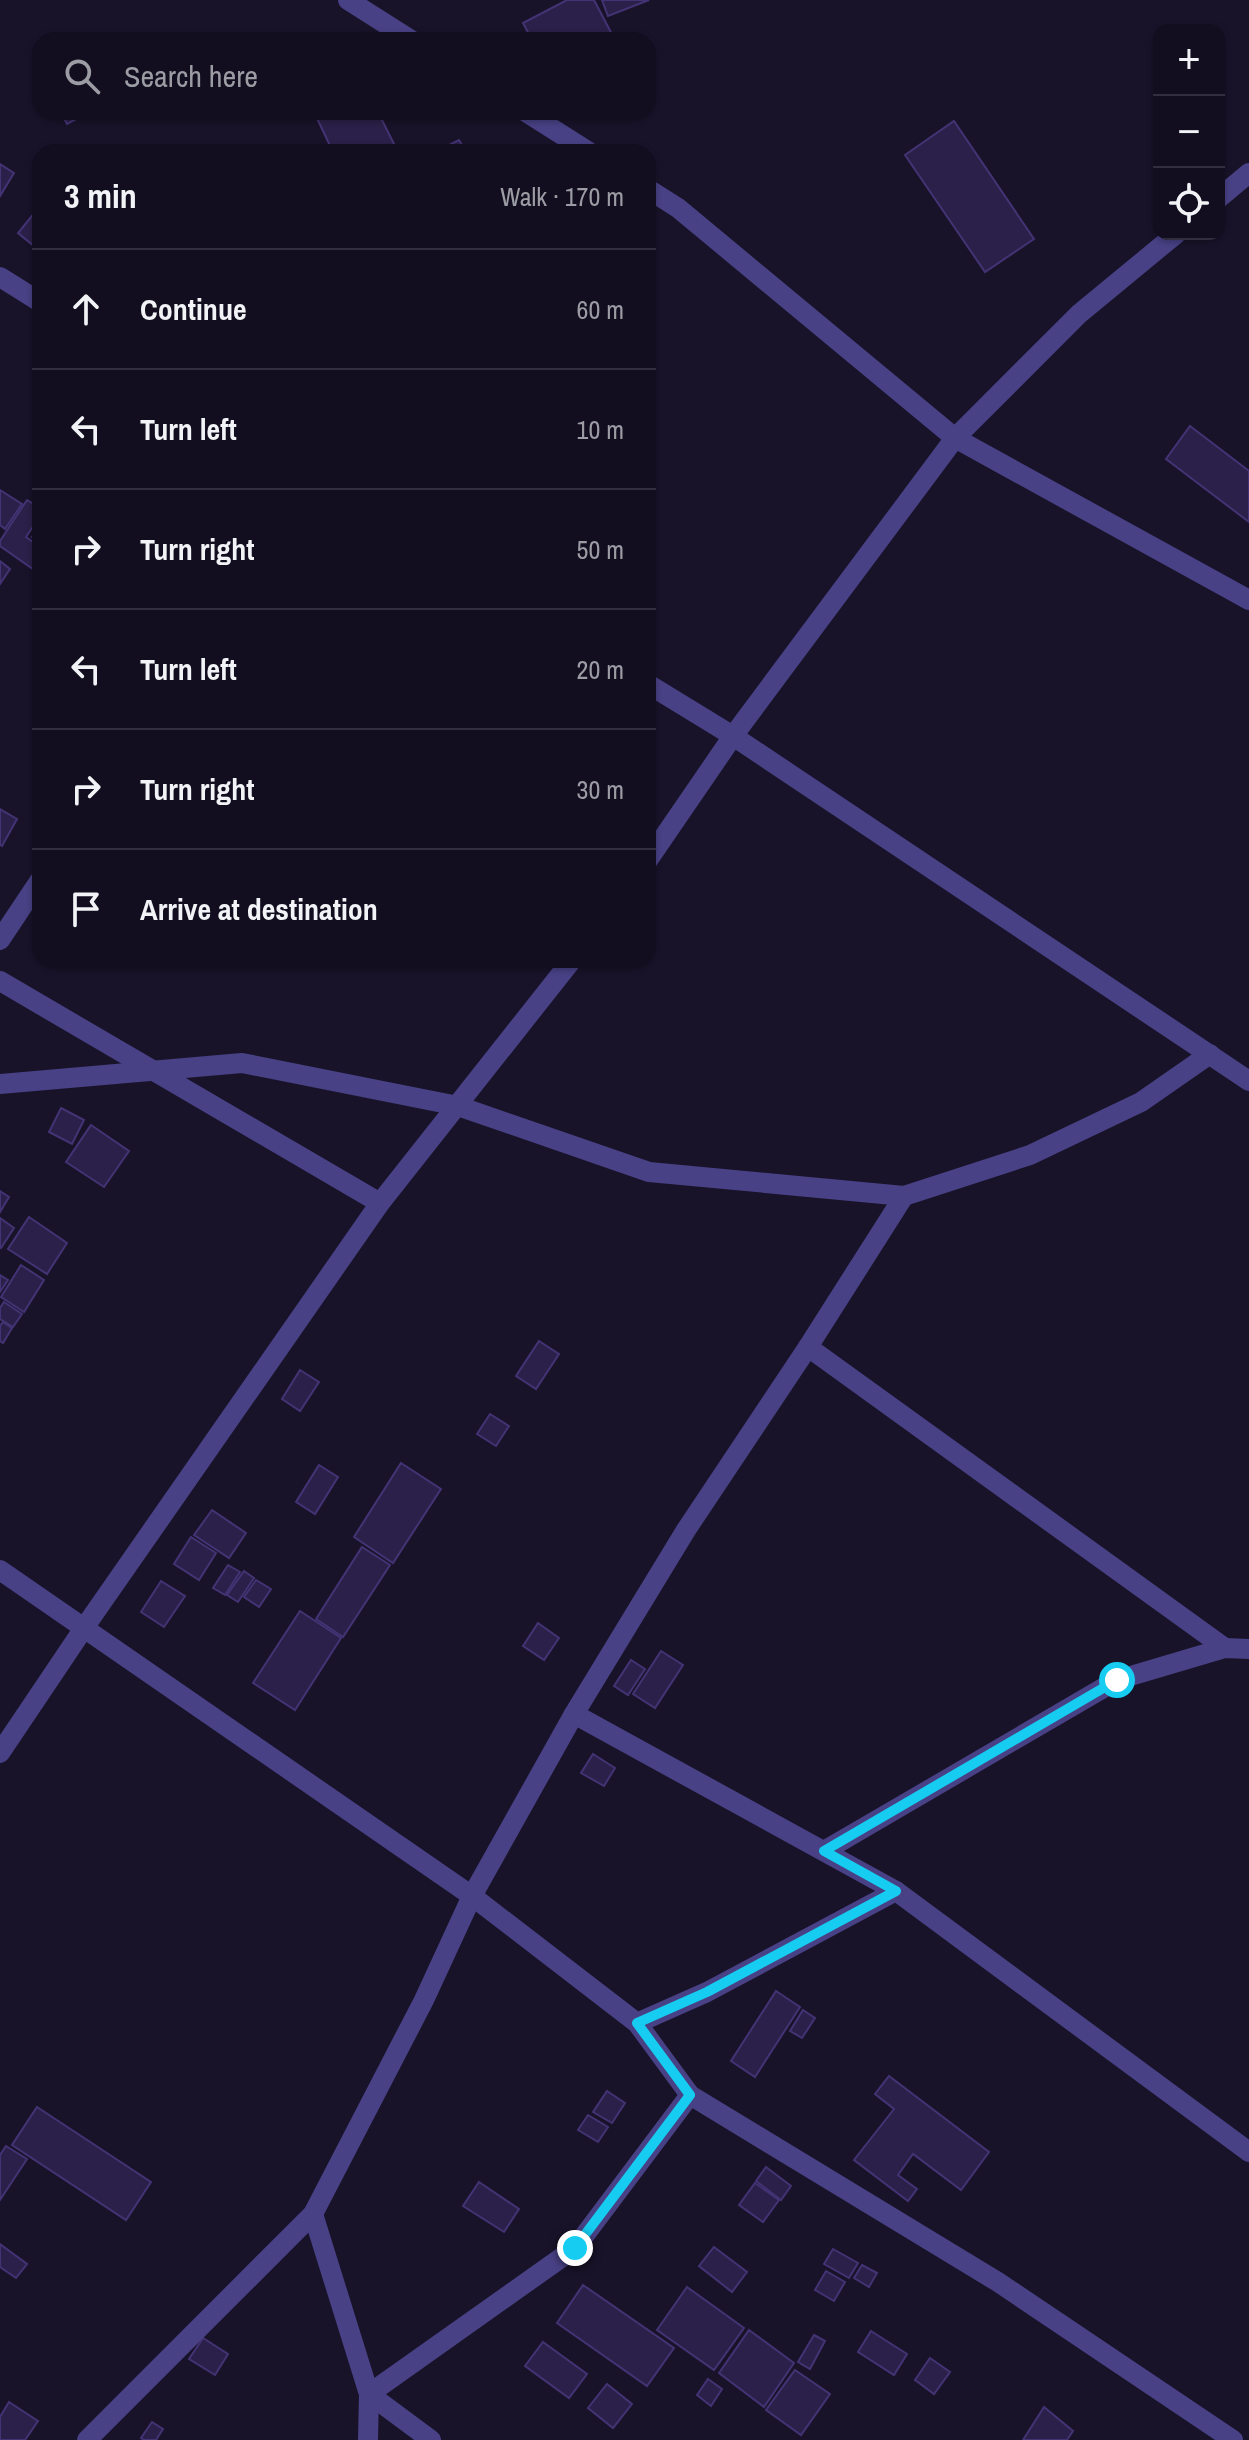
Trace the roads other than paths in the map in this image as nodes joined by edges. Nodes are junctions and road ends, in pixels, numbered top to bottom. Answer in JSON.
{"nodes":[{"id":1,"x":348,"y":0,"type":"edge"},
{"id":2,"x":398,"y":32,"type":"edge"},
{"id":3,"x":539,"y":120,"type":"edge"},
{"id":4,"x":576,"y":144,"type":"edge"},
{"id":5,"x":1249,"y":173,"type":"edge"},
{"id":6,"x":1225,"y":193,"type":"edge"},
{"id":7,"x":656,"y":194,"type":"edge"},
{"id":8,"x":1169,"y":240,"type":"edge"},
{"id":9,"x":0,"y":277,"type":"edge"},
{"id":10,"x":32,"y":297,"type":"edge"},
{"id":11,"x":955,"y":438,"type":"junction"},
{"id":12,"x":1249,"y":600,"type":"edge"},
{"id":13,"x":656,"y":689,"type":"edge"},
{"id":14,"x":733,"y":736,"type":"junction"},
{"id":15,"x":656,"y":848,"type":"edge"},
{"id":16,"x":32,"y":892,"type":"edge"},
{"id":17,"x":0,"y":940,"type":"edge"},
{"id":18,"x":566,"y":968,"type":"edge"},
{"id":19,"x":0,"y":981,"type":"edge"},
{"id":20,"x":1210,"y":1054,"type":"junction"},
{"id":21,"x":153,"y":1071,"type":"junction"},
{"id":22,"x":1249,"y":1081,"type":"edge"},
{"id":23,"x":0,"y":1084,"type":"edge"},
{"id":24,"x":458,"y":1106,"type":"junction"},
{"id":25,"x":904,"y":1196,"type":"junction"},
{"id":26,"x":380,"y":1203,"type":"junction"},
{"id":27,"x":808,"y":1347,"type":"junction"},
{"id":28,"x":0,"y":1570,"type":"edge"},
{"id":29,"x":84,"y":1628,"type":"junction"},
{"id":30,"x":1225,"y":1648,"type":"junction"},
{"id":31,"x":1249,"y":1649,"type":"edge"},
{"id":32,"x":574,"y":1714,"type":"junction"},
{"id":33,"x":0,"y":1753,"type":"edge"},
{"id":34,"x":824,"y":1851,"type":"junction"},
{"id":35,"x":896,"y":1891,"type":"junction"},
{"id":36,"x":472,"y":1896,"type":"junction"},
{"id":37,"x":637,"y":2023,"type":"junction"},
{"id":38,"x":690,"y":2095,"type":"junction"},
{"id":39,"x":1249,"y":2152,"type":"edge"},
{"id":40,"x":313,"y":2214,"type":"junction"},
{"id":41,"x":369,"y":2394,"type":"junction"},
{"id":42,"x":87,"y":2440,"type":"edge"},
{"id":43,"x":368,"y":2440,"type":"edge"},
{"id":44,"x":431,"y":2440,"type":"edge"},
{"id":45,"x":1233,"y":2440,"type":"edge"}],
"edges":[{"from":1,"to":2,"type":"street"},
{"from":3,"to":4,"type":"street"},
{"from":5,"to":6,"type":"street"},
{"from":7,"to":11,"type":"street"},
{"from":8,"to":11,"type":"street"},
{"from":9,"to":10,"type":"street"},
{"from":11,"to":12,"type":"street"},
{"from":11,"to":14,"type":"street"},
{"from":13,"to":14,"type":"street"},
{"from":14,"to":15,"type":"street"},
{"from":14,"to":20,"type":"street"},
{"from":16,"to":17,"type":"street"},
{"from":18,"to":24,"type":"street"},
{"from":19,"to":21,"type":"street"},
{"from":20,"to":22,"type":"street"},
{"from":20,"to":25,"type":"street"},
{"from":21,"to":23,"type":"street"},
{"from":21,"to":24,"type":"street"},
{"from":21,"to":26,"type":"street"},
{"from":24,"to":25,"type":"street"},
{"from":24,"to":26,"type":"street"},
{"from":25,"to":27,"type":"street"},
{"from":26,"to":29,"type":"street"},
{"from":27,"to":30,"type":"street"},
{"from":27,"to":32,"type":"street"},
{"from":28,"to":29,"type":"street"},
{"from":29,"to":33,"type":"street"},
{"from":29,"to":36,"type":"street"},
{"from":30,"to":31,"type":"street"},
{"from":30,"to":34,"type":"street"},
{"from":32,"to":34,"type":"street"},
{"from":32,"to":36,"type":"street"},
{"from":34,"to":35,"type":"street"},
{"from":35,"to":37,"type":"street"},
{"from":35,"to":39,"type":"street"},
{"from":36,"to":37,"type":"street"},
{"from":36,"to":40,"type":"street"},
{"from":37,"to":38,"type":"street"},
{"from":38,"to":41,"type":"street"},
{"from":38,"to":45,"type":"street"},
{"from":40,"to":41,"type":"street"},
{"from":40,"to":42,"type":"street"},
{"from":41,"to":43,"type":"street"},
{"from":41,"to":44,"type":"street"}]}
